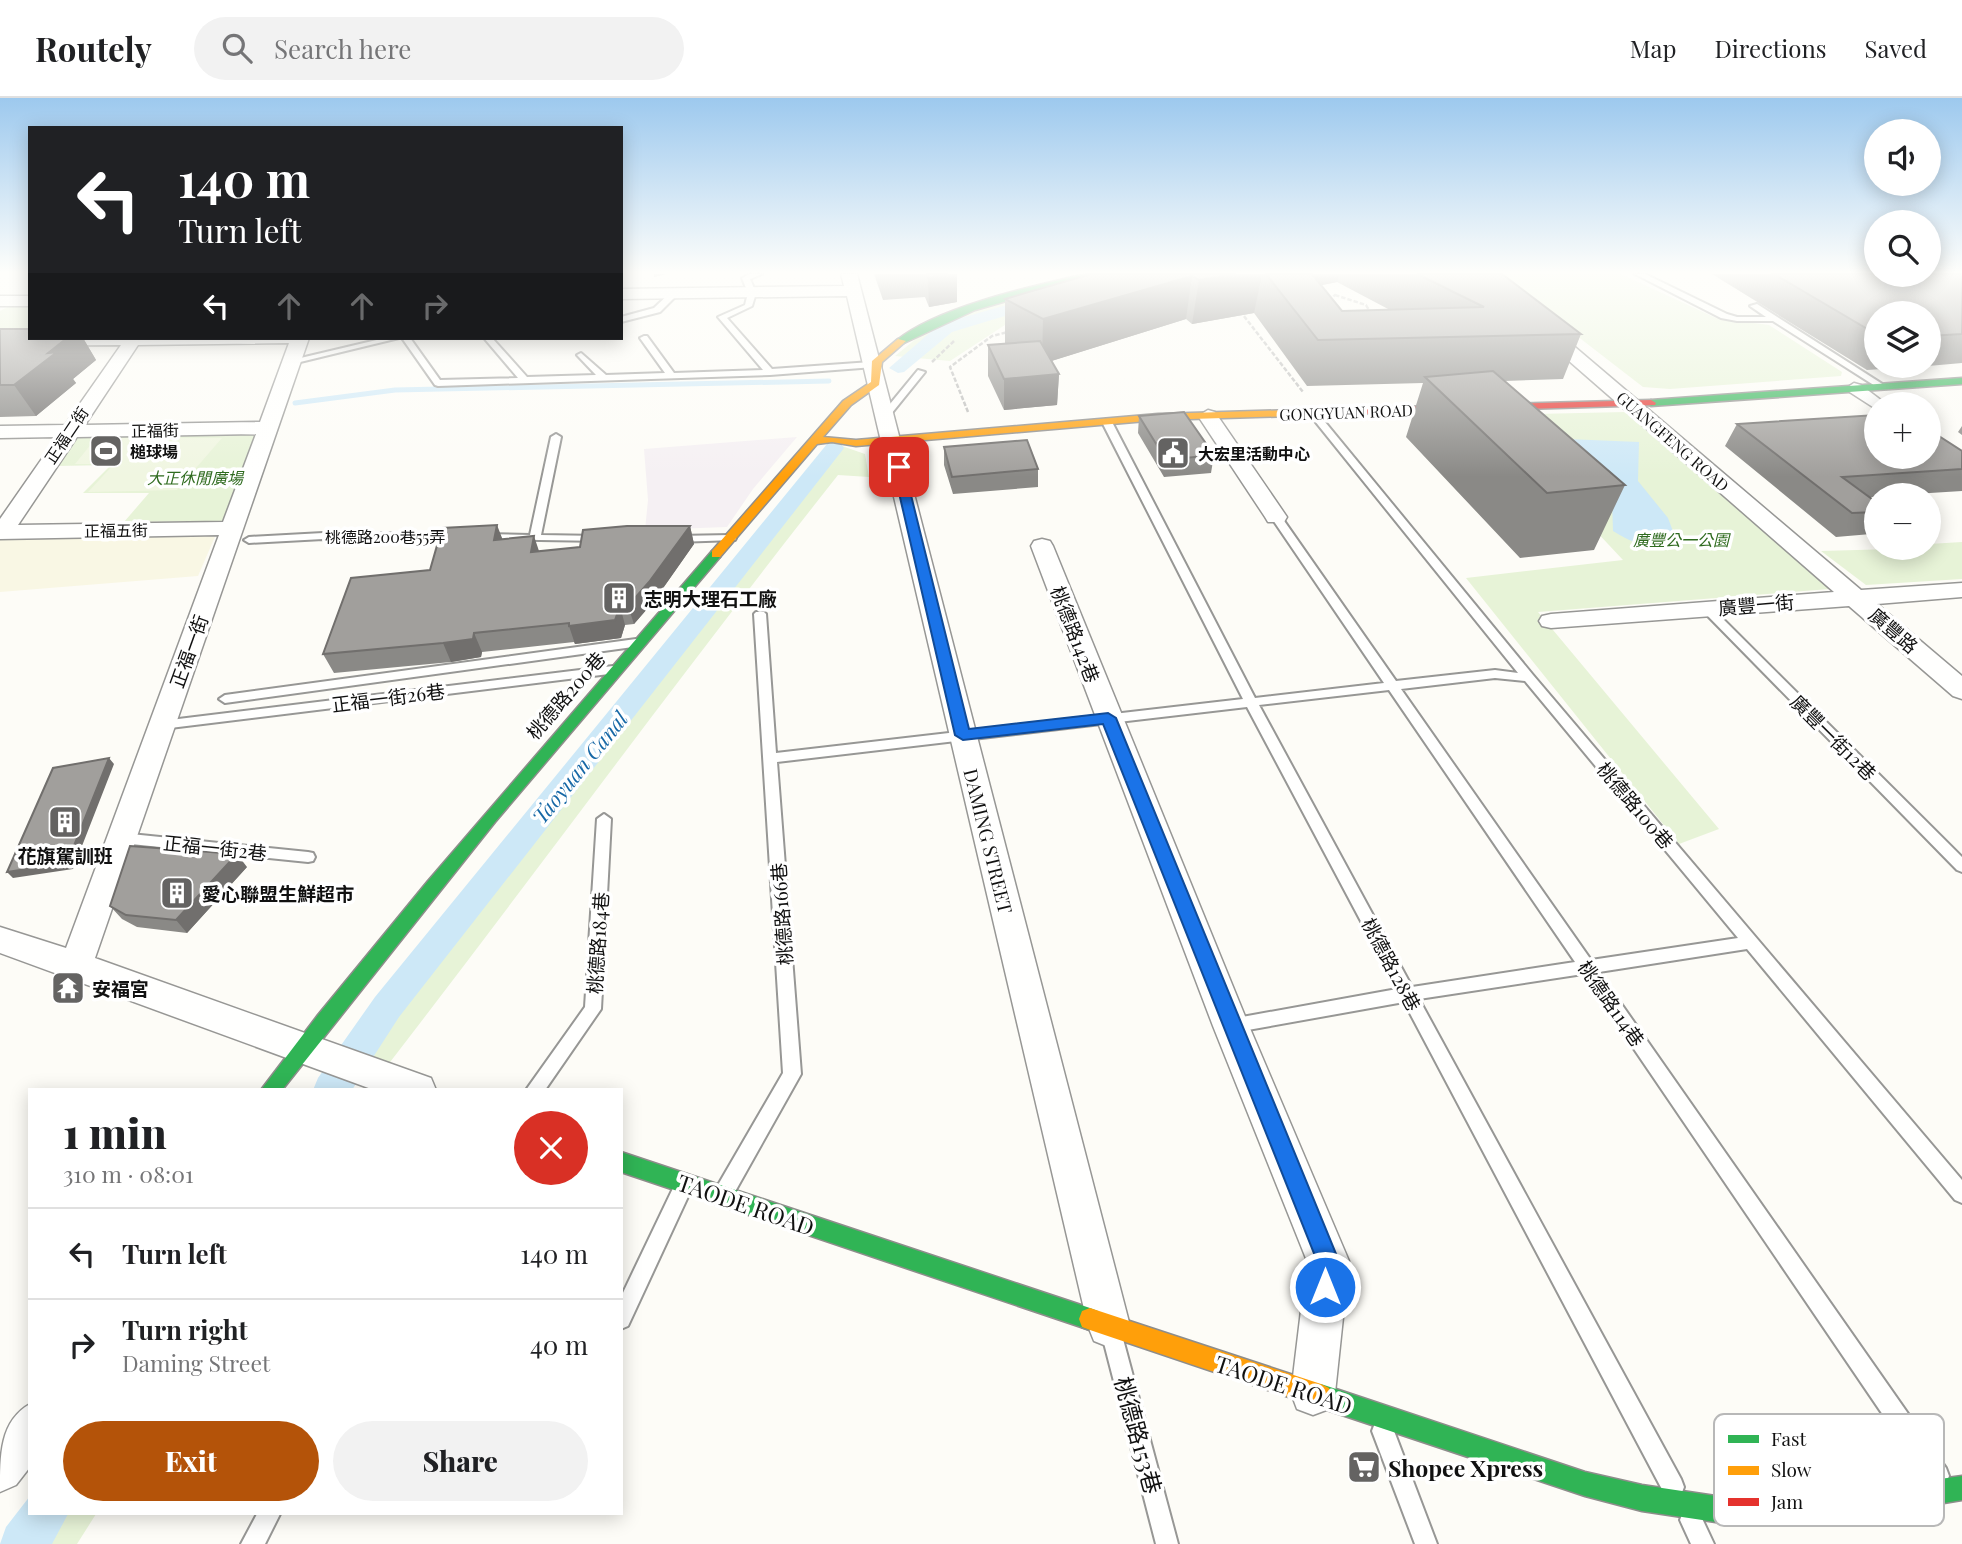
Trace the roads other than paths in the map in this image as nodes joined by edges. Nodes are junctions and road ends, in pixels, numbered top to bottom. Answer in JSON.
{"nodes":[{"id":1,"x":131,"y":341,"type":"edge"},
{"id":2,"x":173,"y":341,"type":"edge"},
{"id":3,"x":364,"y":341,"type":"edge"},
{"id":4,"x":408,"y":341,"type":"edge"},
{"id":5,"x":491,"y":341,"type":"edge"},
{"id":6,"x":647,"y":341,"type":"edge"},
{"id":7,"x":743,"y":341,"type":"edge"},
{"id":8,"x":866,"y":341,"type":"edge"},
{"id":9,"x":901,"y":341,"type":"edge"},
{"id":10,"x":1557,"y":341,"type":"edge"},
{"id":11,"x":1806,"y":341,"type":"edge"},
{"id":12,"x":296,"y":349,"type":"edge"},
{"id":13,"x":581,"y":355,"type":"dead end"},
{"id":14,"x":769,"y":372,"type":"junction"},
{"id":15,"x":921,"y":372,"type":"road end"},
{"id":16,"x":874,"y":374,"type":"junction"},
{"id":17,"x":672,"y":376,"type":"junction"},
{"id":18,"x":604,"y":378,"type":"junction"},
{"id":19,"x":525,"y":380,"type":"junction"},
{"id":20,"x":1962,"y":381,"type":"edge"},
{"id":21,"x":1854,"y":389,"type":"joint"},
{"id":22,"x":1865,"y":392,"type":"edge"},
{"id":23,"x":1875,"y":392,"type":"edge"},
{"id":24,"x":1902,"y":392,"type":"edge"},
{"id":25,"x":1630,"y":404,"type":"junction"},
{"id":26,"x":1316,"y":413,"type":"junction"},
{"id":27,"x":1208,"y":416,"type":"junction"},
{"id":28,"x":1107,"y":422,"type":"junction"},
{"id":29,"x":268,"y":428,"type":"junction"},
{"id":30,"x":888,"y":429,"type":"junction"},
{"id":31,"x":69,"y":431,"type":"junction"},
{"id":32,"x":0,"y":432,"type":"edge"},
{"id":33,"x":556,"y":437,"type":"dead end"},
{"id":34,"x":814,"y":441,"type":"junction"},
{"id":35,"x":1276,"y":517,"type":"joint"},
{"id":36,"x":1,"y":532,"type":"edge"},
{"id":37,"x":241,"y":534,"type":"junction"},
{"id":38,"x":535,"y":537,"type":"junction"},
{"id":39,"x":731,"y":538,"type":"junction"},
{"id":40,"x":612,"y":539,"type":"edge"},
{"id":41,"x":665,"y":539,"type":"edge"},
{"id":42,"x":1042,"y":546,"type":"dead end"},
{"id":43,"x":1962,"y":590,"type":"edge"},
{"id":44,"x":1855,"y":597,"type":"junction"},
{"id":45,"x":1706,"y":608,"type":"junction"},
{"id":46,"x":760,"y":614,"type":"dead end"},
{"id":47,"x":1550,"y":621,"type":"dead end"},
{"id":48,"x":638,"y":643,"type":"junction"},
{"id":49,"x":614,"y":669,"type":"junction"},
{"id":50,"x":1530,"y":678,"type":"junction"},
{"id":51,"x":1392,"y":685,"type":"junction"},
{"id":52,"x":1962,"y":690,"type":"edge"},
{"id":53,"x":225,"y":699,"type":"dead end"},
{"id":54,"x":1251,"y":702,"type":"junction"},
{"id":55,"x":1108,"y":718,"type":"junction"},
{"id":56,"x":162,"y":725,"type":"junction"},
{"id":57,"x":963,"y":735,"type":"junction"},
{"id":58,"x":771,"y":758,"type":"junction"},
{"id":59,"x":604,"y":819,"type":"dead end"},
{"id":60,"x":121,"y":838,"type":"junction"},
{"id":61,"x":308,"y":857,"type":"dead end"},
{"id":62,"x":1962,"y":866,"type":"edge"},
{"id":63,"x":0,"y":940,"type":"edge"},
{"id":64,"x":1751,"y":942,"type":"junction"},
{"id":65,"x":76,"y":965,"type":"junction"},
{"id":66,"x":1588,"y":968,"type":"junction"},
{"id":67,"x":1408,"y":994,"type":"junction"},
{"id":68,"x":1231,"y":1026,"type":"junction"},
{"id":69,"x":311,"y":1053,"type":"junction"},
{"id":70,"x":405,"y":1086,"type":"edge"},
{"id":71,"x":273,"y":1088,"type":"edge"},
{"id":72,"x":536,"y":1088,"type":"edge"},
{"id":73,"x":623,"y":1163,"type":"edge"},
{"id":74,"x":685,"y":1183,"type":"junction"},
{"id":75,"x":1962,"y":1194,"type":"edge"},
{"id":76,"x":722,"y":1195,"type":"junction"},
{"id":77,"x":623,"y":1315,"type":"edge"},
{"id":78,"x":1109,"y":1326,"type":"junction"},
{"id":79,"x":1313,"y":1394,"type":"junction"},
{"id":80,"x":1902,"y":1414,"type":"edge"},
{"id":81,"x":1376,"y":1415,"type":"junction"},
{"id":82,"x":28,"y":1430,"type":"edge"},
{"id":83,"x":0,"y":1469,"type":"edge"},
{"id":84,"x":1944,"y":1473,"type":"edge"},
{"id":85,"x":1955,"y":1489,"type":"edge"},
{"id":86,"x":1681,"y":1503,"type":"junction"},
{"id":87,"x":1714,"y":1508,"type":"edge"},
{"id":88,"x":1962,"y":1512,"type":"edge"},
{"id":89,"x":268,"y":1515,"type":"edge"},
{"id":90,"x":253,"y":1544,"type":"edge"},
{"id":91,"x":1167,"y":1544,"type":"edge"},
{"id":92,"x":1426,"y":1544,"type":"edge"},
{"id":93,"x":1703,"y":1544,"type":"edge"}],
"edges":[{"from":1,"to":31,"type":"street","name":"正福二街"},
{"from":2,"to":12,"type":"street"},
{"from":3,"to":12,"type":"lane"},
{"from":4,"to":19,"type":"lane"},
{"from":5,"to":19,"type":"lane"},
{"from":6,"to":17,"type":"lane"},
{"from":7,"to":14,"type":"lane"},
{"from":8,"to":16,"type":"street","name":"DAMING STREET"},
{"from":9,"to":16,"type":"street"},
{"from":10,"to":25,"type":"street","name":"GUANGFENG ROAD"},
{"from":11,"to":23,"type":"lane"},
{"from":12,"to":29,"type":"street","name":"正福一街"},
{"from":13,"to":18,"type":"lane"},
{"from":14,"to":16,"type":"lane"},
{"from":14,"to":17,"type":"lane"},
{"from":15,"to":30,"type":"lane"},
{"from":16,"to":30,"type":"street","name":"DAMING STREET"},
{"from":16,"to":34,"type":"street","name":"桃德路200巷"},
{"from":17,"to":18,"type":"lane"},
{"from":18,"to":19,"type":"lane"},
{"from":20,"to":24,"type":"street"},
{"from":21,"to":22,"type":"street"},
{"from":21,"to":25,"type":"street","name":"GONGYUAN ROAD"},
{"from":25,"to":26,"type":"street","name":"GONGYUAN ROAD"},
{"from":25,"to":44,"type":"street","name":"GUANGFENG ROAD"},
{"from":26,"to":27,"type":"street","name":"GONGYUAN ROAD"},
{"from":26,"to":50,"type":"lane","name":"桃德路100巷"},
{"from":27,"to":28,"type":"street","name":"GONGYUAN ROAD"},
{"from":27,"to":35,"type":"street"},
{"from":28,"to":30,"type":"street","name":"GONGYUAN ROAD"},
{"from":28,"to":54,"type":"lane","name":"桃德路128巷"},
{"from":29,"to":31,"type":"street","name":"正福街"},
{"from":29,"to":37,"type":"street","name":"正福一街"},
{"from":30,"to":34,"type":"street","name":"GONGYUAN ROAD"},
{"from":30,"to":57,"type":"street","name":"DAMING STREET"},
{"from":31,"to":32,"type":"street","name":"正福街"},
{"from":31,"to":36,"type":"street","name":"正福二街"},
{"from":33,"to":38,"type":"lane"},
{"from":34,"to":39,"type":"street","name":"桃德路200巷"},
{"from":35,"to":51,"type":"lane","name":"桃德路114巷"},
{"from":36,"to":37,"type":"street","name":"正福五街"},
{"from":37,"to":38,"type":"lane","name":"桃德路200巷55弄"},
{"from":37,"to":56,"type":"street","name":"正福一街"},
{"from":38,"to":40,"type":"lane","name":"桃德路200巷55弄"},
{"from":39,"to":41,"type":"lane"},
{"from":39,"to":48,"type":"street","name":"桃德路200巷"},
{"from":42,"to":55,"type":"street","name":"桃德路142巷"},
{"from":43,"to":44,"type":"street","name":"廣豐一街"},
{"from":44,"to":45,"type":"street","name":"廣豐一街"},
{"from":44,"to":52,"type":"street","name":"廣豐路"},
{"from":45,"to":47,"type":"street","name":"廣豐一街"},
{"from":45,"to":62,"type":"lane","name":"廣豐一街12巷"},
{"from":46,"to":58,"type":"lane","name":"桃德路166巷"},
{"from":48,"to":49,"type":"street","name":"桃德路200巷"},
{"from":48,"to":53,"type":"lane"},
{"from":49,"to":56,"type":"lane","name":"正福一街26巷"},
{"from":49,"to":69,"type":"street","name":"桃德路200巷"},
{"from":50,"to":51,"type":"lane"},
{"from":50,"to":64,"type":"lane","name":"桃德路100巷"},
{"from":51,"to":54,"type":"lane"},
{"from":51,"to":66,"type":"lane","name":"桃德路114巷"},
{"from":54,"to":55,"type":"lane"},
{"from":54,"to":67,"type":"lane","name":"桃德路128巷"},
{"from":55,"to":57,"type":"lane"},
{"from":55,"to":68,"type":"street","name":"桃德路142巷"},
{"from":56,"to":60,"type":"street","name":"正福一街"},
{"from":57,"to":58,"type":"lane"},
{"from":57,"to":78,"type":"street","name":"DAMING STREET"},
{"from":58,"to":76,"type":"lane","name":"桃德路166巷"},
{"from":59,"to":72,"type":"lane","name":"桃德路184巷"},
{"from":60,"to":61,"type":"lane","name":"正福一街2巷"},
{"from":60,"to":65,"type":"street","name":"正福一街"},
{"from":63,"to":65,"type":"street"},
{"from":64,"to":66,"type":"lane"},
{"from":64,"to":75,"type":"lane","name":"桃德路100巷"},
{"from":65,"to":69,"type":"street"},
{"from":66,"to":67,"type":"lane"},
{"from":66,"to":80,"type":"lane","name":"桃德路114巷"},
{"from":67,"to":68,"type":"lane"},
{"from":67,"to":86,"type":"lane","name":"桃德路128巷"},
{"from":68,"to":79,"type":"street","name":"桃德路142巷"},
{"from":69,"to":70,"type":"street"},
{"from":69,"to":71,"type":"street","name":"桃德路200巷"},
{"from":73,"to":74,"type":"street","name":"TAODE ROAD"},
{"from":74,"to":76,"type":"street","name":"TAODE ROAD"},
{"from":74,"to":77,"type":"lane"},
{"from":76,"to":78,"type":"street","name":"TAODE ROAD"},
{"from":78,"to":79,"type":"street","name":"TAODE ROAD"},
{"from":78,"to":91,"type":"lane","name":"桃德路153巷"},
{"from":79,"to":81,"type":"street","name":"TAODE ROAD"},
{"from":81,"to":86,"type":"street","name":"TAODE ROAD"},
{"from":81,"to":92,"type":"lane"},
{"from":82,"to":83,"type":"street"},
{"from":84,"to":85,"type":"lane","name":"桃德路114巷"},
{"from":85,"to":88,"type":"lane","name":"桃德路114巷"},
{"from":86,"to":87,"type":"street","name":"TAODE ROAD"},
{"from":86,"to":93,"type":"lane","name":"桃德路128巷"},
{"from":89,"to":90,"type":"lane"}]}
